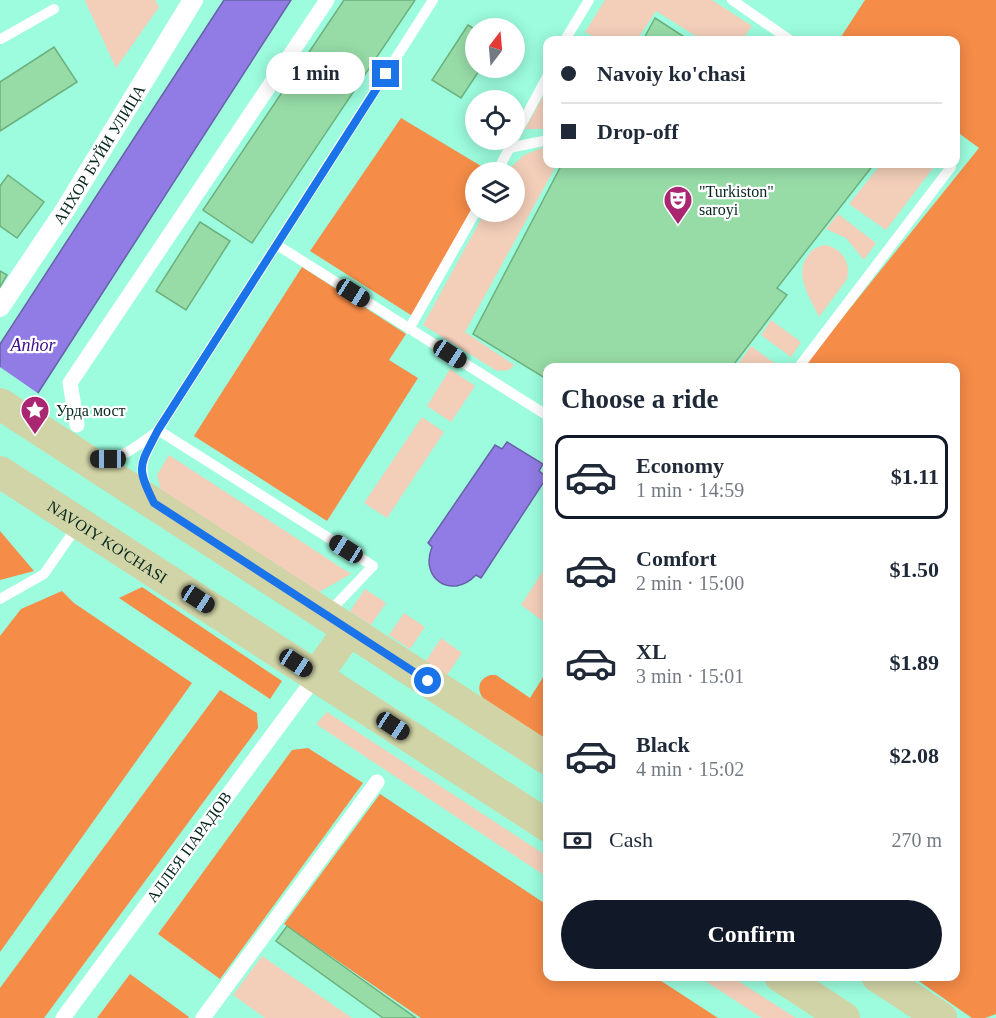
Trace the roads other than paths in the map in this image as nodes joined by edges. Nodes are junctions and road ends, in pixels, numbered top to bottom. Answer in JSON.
{"nodes":[{"id":1,"x":193,"y":0,"type":"edge"},
{"id":2,"x":327,"y":0,"type":"edge"},
{"id":3,"x":433,"y":0,"type":"edge"},
{"id":4,"x":589,"y":0,"type":"edge"},
{"id":5,"x":732,"y":0,"type":"edge"},
{"id":6,"x":54,"y":9,"type":"dead end"},
{"id":7,"x":568,"y":36,"type":"edge"},
{"id":8,"x":784,"y":36,"type":"edge"},
{"id":9,"x":1,"y":39,"type":"edge"},
{"id":10,"x":543,"y":84,"type":"edge"},
{"id":11,"x":525,"y":119,"type":"edge"},
{"id":12,"x":543,"y":140,"type":"edge"},
{"id":13,"x":525,"y":141,"type":"edge"},
{"id":14,"x":950,"y":168,"type":"edge"},
{"id":15,"x":470,"y":222,"type":"edge"},
{"id":16,"x":276,"y":245,"type":"junction"},
{"id":17,"x":0,"y":306,"type":"edge"},
{"id":18,"x":410,"y":329,"type":"junction"},
{"id":19,"x":802,"y":363,"type":"edge"},
{"id":20,"x":0,"y":404,"type":"edge"},
{"id":21,"x":543,"y":413,"type":"edge"},
{"id":22,"x":158,"y":430,"type":"junction"},
{"id":23,"x":76,"y":443,"type":"junction"},
{"id":24,"x":0,"y":472,"type":"edge"},
{"id":25,"x":154,"y":503,"type":"junction"},
{"id":26,"x":80,"y":523,"type":"junction"},
{"id":27,"x":0,"y":599,"type":"edge"},
{"id":28,"x":338,"y":622,"type":"junction"},
{"id":29,"x":316,"y":676,"type":"junction"},
{"id":30,"x":543,"y":756,"type":"edge"},
{"id":31,"x":377,"y":782,"type":"dead end"},
{"id":32,"x":543,"y":823,"type":"edge"},
{"id":33,"x":788,"y":981,"type":"edge"},
{"id":34,"x":886,"y":981,"type":"edge"},
{"id":35,"x":63,"y":1018,"type":"edge"},
{"id":36,"x":203,"y":1018,"type":"edge"},
{"id":37,"x":844,"y":1018,"type":"edge"},
{"id":38,"x":941,"y":1018,"type":"edge"}],
"edges":[{"from":1,"to":17,"type":"street","name":"АНХОР БУЙИ УЛИЦА"},
{"from":2,"to":23,"type":"street"},
{"from":3,"to":16,"type":"lane"},
{"from":4,"to":7,"type":"lane"},
{"from":5,"to":8,"type":"lane"},
{"from":6,"to":9,"type":"lane"},
{"from":10,"to":11,"type":"lane"},
{"from":12,"to":13,"type":"lane"},
{"from":14,"to":19,"type":"lane"},
{"from":15,"to":18,"type":"lane"},
{"from":16,"to":18,"type":"lane"},
{"from":16,"to":22,"type":"lane"},
{"from":18,"to":21,"type":"lane"},
{"from":20,"to":23,"type":"main road"},
{"from":22,"to":23,"type":"lane"},
{"from":22,"to":25,"type":"lane"},
{"from":22,"to":28,"type":"lane"},
{"from":23,"to":25,"type":"main road"},
{"from":24,"to":26,"type":"main road","name":"NAVOIY KO'CHASI"},
{"from":25,"to":28,"type":"main road"},
{"from":26,"to":27,"type":"lane"},
{"from":26,"to":29,"type":"main road","name":"NAVOIY KO'CHASI"},
{"from":28,"to":29,"type":"main road"},
{"from":28,"to":30,"type":"main road"},
{"from":29,"to":32,"type":"main road","name":"NAVOIY KO'CHASI"},
{"from":29,"to":35,"type":"street","name":"АЛЛЕЯ ПАРАДОВ"},
{"from":31,"to":36,"type":"street"},
{"from":33,"to":37,"type":"main road"},
{"from":34,"to":38,"type":"main road"}]}
